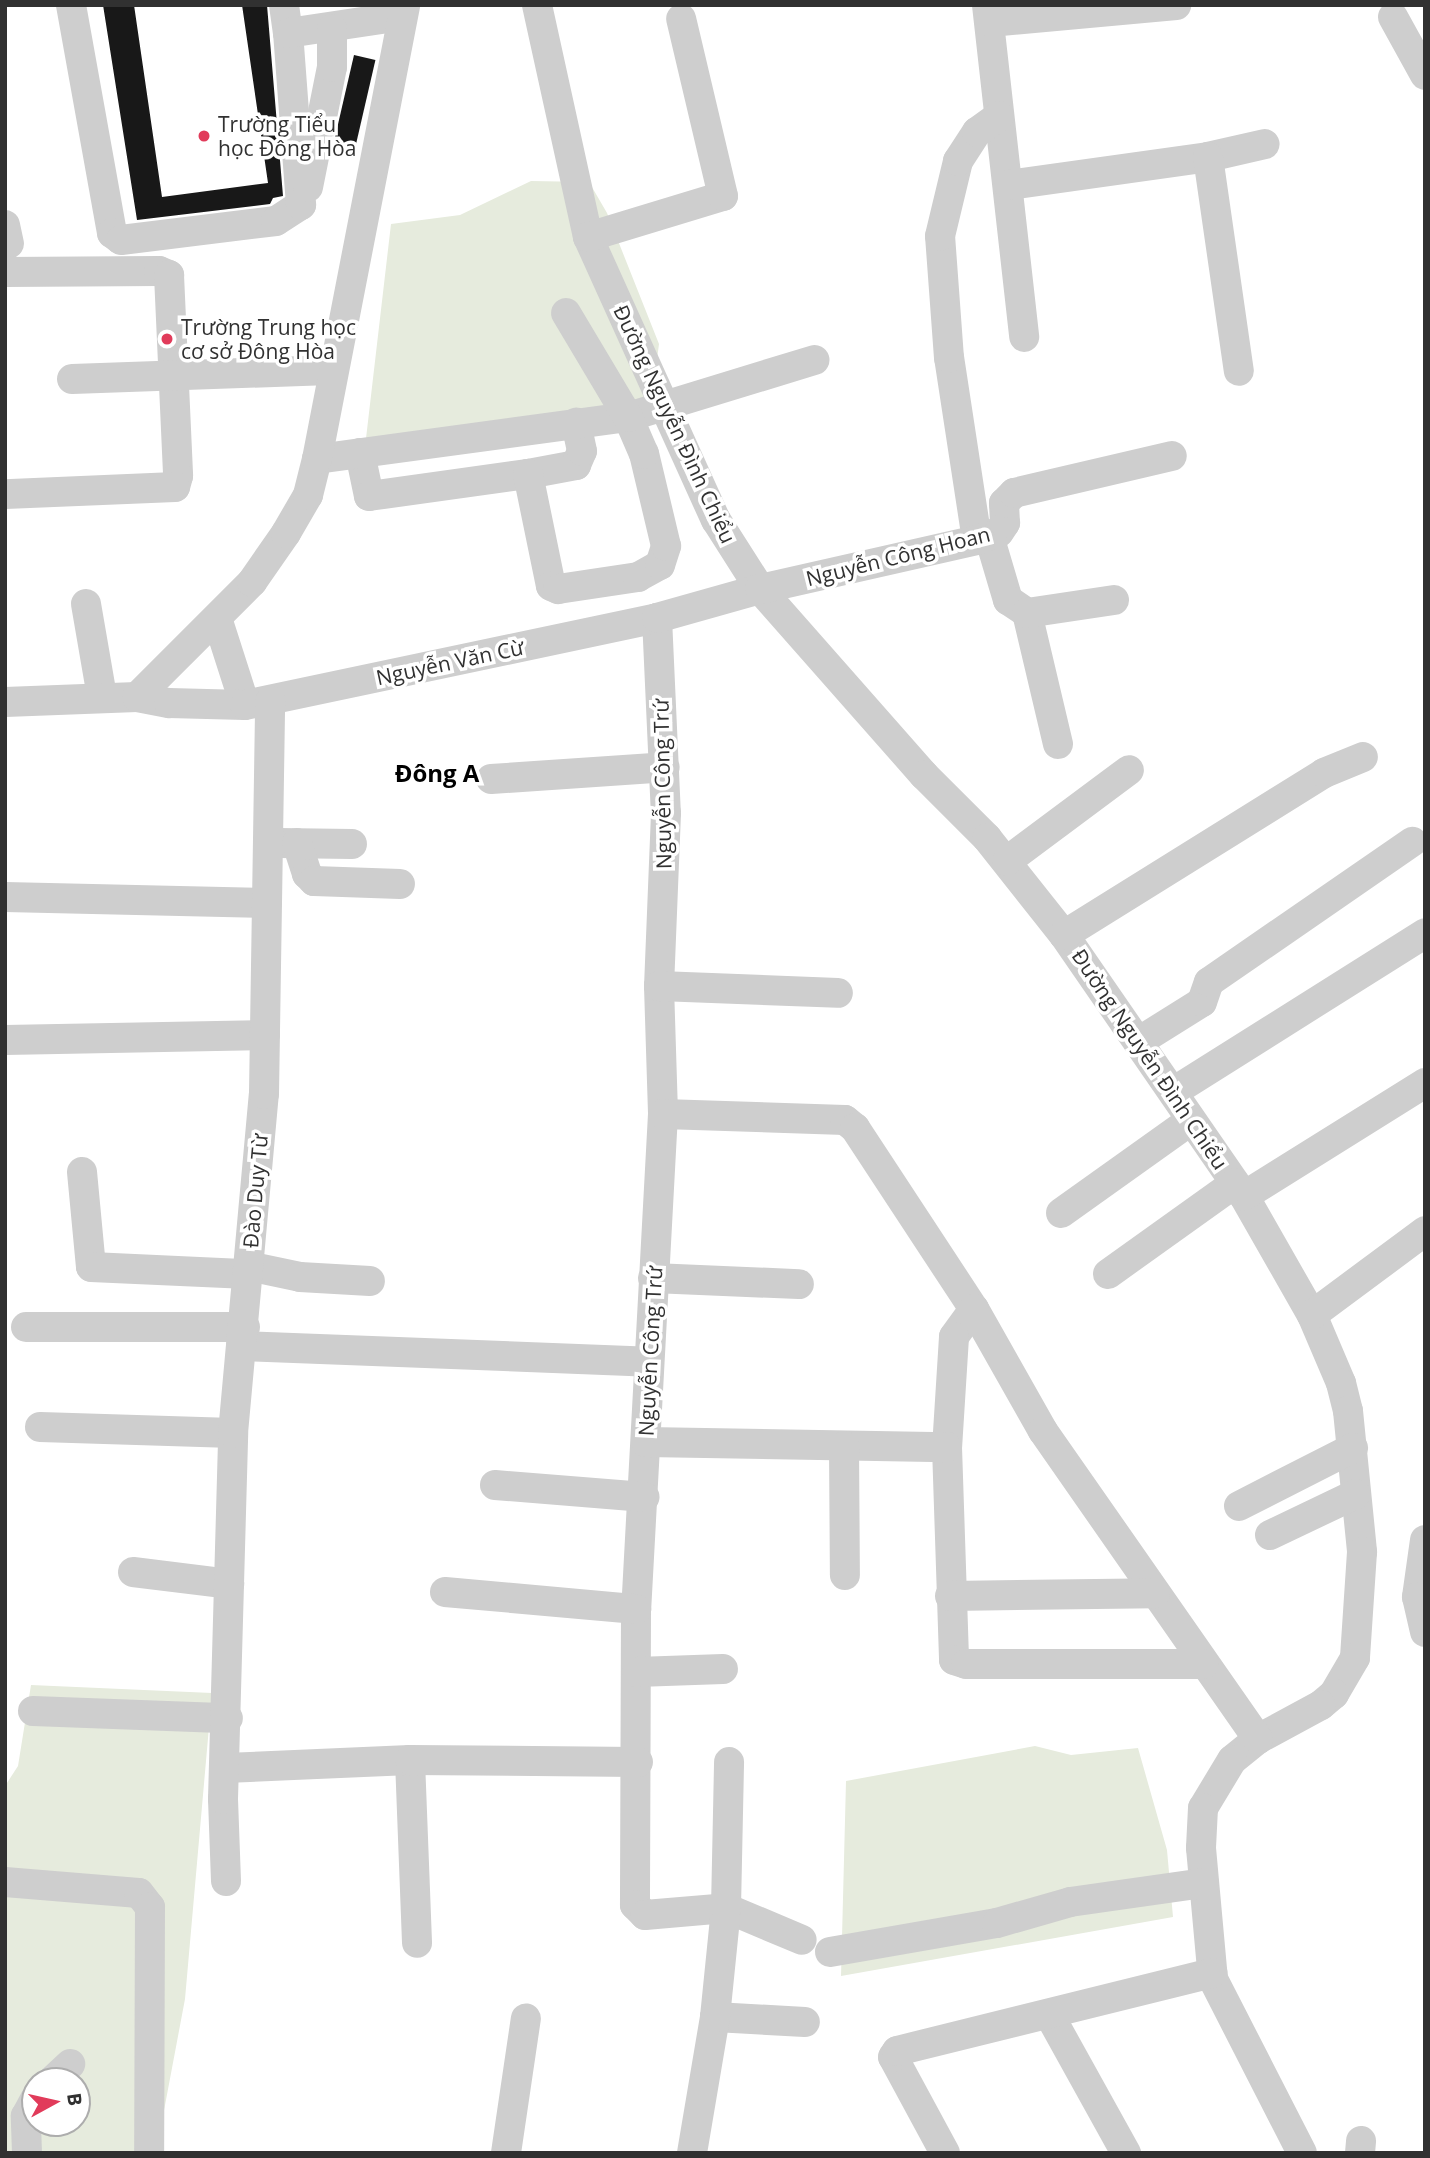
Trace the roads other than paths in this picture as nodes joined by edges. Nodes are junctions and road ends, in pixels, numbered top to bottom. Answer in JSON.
{"nodes":[{"id":1,"x":71,"y":5,"type":"edge"},
{"id":2,"x":537,"y":5,"type":"edge"},
{"id":3,"x":1176,"y":5,"type":"edge"},
{"id":4,"x":403,"y":10,"type":"edge"},
{"id":5,"x":988,"y":14,"type":"edge"},
{"id":6,"x":1393,"y":17,"type":"dead end"},
{"id":7,"x":286,"y":19,"type":"edge"},
{"id":8,"x":681,"y":19,"type":"dead end"},
{"id":9,"x":341,"y":20,"type":"edge"},
{"id":10,"x":1425,"y":75,"type":"edge"},
{"id":11,"x":999,"y":116,"type":"junction"},
{"id":12,"x":1265,"y":144,"type":"dead end"},
{"id":13,"x":1208,"y":157,"type":"junction"},
{"id":14,"x":1009,"y":185,"type":"junction"},
{"id":15,"x":301,"y":205,"type":"junction"},
{"id":16,"x":589,"y":237,"type":"junction"},
{"id":17,"x":7,"y":247,"type":"edge"},
{"id":18,"x":566,"y":313,"type":"dead end"},
{"id":19,"x":1024,"y":337,"type":"dead end"},
{"id":20,"x":815,"y":359,"type":"dead end"},
{"id":21,"x":330,"y":370,"type":"junction"},
{"id":22,"x":1239,"y":371,"type":"dead end"},
{"id":23,"x":72,"y":379,"type":"dead end"},
{"id":24,"x":173,"y":379,"type":"junction"},
{"id":25,"x":664,"y":407,"type":"junction"},
{"id":26,"x":628,"y":416,"type":"junction"},
{"id":27,"x":576,"y":424,"type":"junction"},
{"id":28,"x":360,"y":453,"type":"junction"},
{"id":29,"x":1172,"y":456,"type":"dead end"},
{"id":30,"x":317,"y":459,"type":"junction"},
{"id":31,"x":527,"y":474,"type":"junction"},
{"id":32,"x":5,"y":494,"type":"edge"},
{"id":33,"x":983,"y":538,"type":"junction"},
{"id":34,"x":760,"y":589,"type":"junction"},
{"id":35,"x":1114,"y":600,"type":"dead end"},
{"id":36,"x":86,"y":604,"type":"dead end"},
{"id":37,"x":1027,"y":613,"type":"junction"},
{"id":38,"x":218,"y":618,"type":"junction"},
{"id":39,"x":657,"y":618,"type":"junction"},
{"id":40,"x":102,"y":697,"type":"junction"},
{"id":41,"x":137,"y":697,"type":"junction"},
{"id":42,"x":5,"y":702,"type":"edge"},
{"id":43,"x":258,"y":703,"type":"junction"},
{"id":44,"x":1058,"y":744,"type":"dead end"},
{"id":45,"x":1363,"y":757,"type":"dead end"},
{"id":46,"x":665,"y":767,"type":"junction"},
{"id":47,"x":1129,"y":770,"type":"dead end"},
{"id":48,"x":491,"y":779,"type":"dead end"},
{"id":49,"x":1412,"y":842,"type":"dead end"},
{"id":50,"x":282,"y":843,"type":"junction"},
{"id":51,"x":352,"y":845,"type":"dead end"},
{"id":52,"x":1007,"y":862,"type":"junction"},
{"id":53,"x":400,"y":884,"type":"dead end"},
{"id":54,"x":5,"y":897,"type":"edge"},
{"id":55,"x":267,"y":903,"type":"junction"},
{"id":56,"x":1425,"y":933,"type":"edge"},
{"id":57,"x":1064,"y":935,"type":"junction"},
{"id":58,"x":659,"y":986,"type":"junction"},
{"id":59,"x":838,"y":993,"type":"dead end"},
{"id":60,"x":265,"y":1035,"type":"junction"},
{"id":61,"x":5,"y":1040,"type":"edge"},
{"id":62,"x":1138,"y":1042,"type":"junction"},
{"id":63,"x":1425,"y":1083,"type":"edge"},
{"id":64,"x":1173,"y":1092,"type":"junction"},
{"id":65,"x":663,"y":1114,"type":"junction"},
{"id":66,"x":1190,"y":1121,"type":"junction"},
{"id":67,"x":82,"y":1172,"type":"dead end"},
{"id":68,"x":1240,"y":1189,"type":"junction"},
{"id":69,"x":1061,"y":1213,"type":"dead end"},
{"id":70,"x":1425,"y":1231,"type":"edge"},
{"id":71,"x":248,"y":1270,"type":"junction"},
{"id":72,"x":1108,"y":1274,"type":"dead end"},
{"id":73,"x":653,"y":1278,"type":"junction"},
{"id":74,"x":370,"y":1282,"type":"dead end"},
{"id":75,"x":799,"y":1284,"type":"dead end"},
{"id":76,"x":974,"y":1309,"type":"junction"},
{"id":77,"x":1312,"y":1315,"type":"junction"},
{"id":78,"x":26,"y":1327,"type":"dead end"},
{"id":79,"x":243,"y":1337,"type":"junction"},
{"id":80,"x":649,"y":1362,"type":"junction"},
{"id":81,"x":40,"y":1427,"type":"dead end"},
{"id":82,"x":233,"y":1433,"type":"junction"},
{"id":83,"x":646,"y":1443,"type":"junction"},
{"id":84,"x":844,"y":1446,"type":"junction"},
{"id":85,"x":947,"y":1447,"type":"junction"},
{"id":86,"x":1353,"y":1448,"type":"junction"},
{"id":87,"x":495,"y":1485,"type":"dead end"},
{"id":88,"x":1356,"y":1494,"type":"junction"},
{"id":89,"x":645,"y":1497,"type":"junction"},
{"id":90,"x":1239,"y":1506,"type":"dead end"},
{"id":91,"x":1270,"y":1535,"type":"dead end"},
{"id":92,"x":1425,"y":1540,"type":"edge"},
{"id":93,"x":133,"y":1572,"type":"dead end"},
{"id":94,"x":845,"y":1575,"type":"dead end"},
{"id":95,"x":229,"y":1584,"type":"junction"},
{"id":96,"x":444,"y":1592,"type":"dead end"},
{"id":97,"x":1155,"y":1593,"type":"junction"},
{"id":98,"x":950,"y":1596,"type":"junction"},
{"id":99,"x":636,"y":1609,"type":"junction"},
{"id":100,"x":1425,"y":1632,"type":"edge"},
{"id":101,"x":1204,"y":1664,"type":"junction"},
{"id":102,"x":723,"y":1669,"type":"dead end"},
{"id":103,"x":637,"y":1672,"type":"junction"},
{"id":104,"x":33,"y":1711,"type":"dead end"},
{"id":105,"x":228,"y":1718,"type":"junction"},
{"id":106,"x":1258,"y":1739,"type":"junction"},
{"id":107,"x":410,"y":1760,"type":"junction"},
{"id":108,"x":638,"y":1762,"type":"junction"},
{"id":109,"x":729,"y":1762,"type":"dead end"},
{"id":110,"x":225,"y":1768,"type":"junction"},
{"id":111,"x":226,"y":1881,"type":"dead end"},
{"id":112,"x":5,"y":1882,"type":"edge"},
{"id":113,"x":1204,"y":1883,"type":"junction"},
{"id":114,"x":726,"y":1908,"type":"junction"},
{"id":115,"x":802,"y":1940,"type":"dead end"},
{"id":116,"x":417,"y":1943,"type":"dead end"},
{"id":117,"x":830,"y":1952,"type":"dead end"},
{"id":118,"x":1212,"y":1973,"type":"junction"},
{"id":119,"x":1050,"y":2015,"type":"junction"},
{"id":120,"x":715,"y":2017,"type":"junction"},
{"id":121,"x":526,"y":2018,"type":"dead end"},
{"id":122,"x":804,"y":2022,"type":"dead end"},
{"id":123,"x":149,"y":2153,"type":"edge"},
{"id":124,"x":506,"y":2153,"type":"edge"},
{"id":125,"x":692,"y":2153,"type":"edge"},
{"id":126,"x":945,"y":2153,"type":"edge"},
{"id":127,"x":1126,"y":2153,"type":"edge"},
{"id":128,"x":1302,"y":2153,"type":"edge"}],
"edges":[{"from":1,"to":15,"type":"street"},
{"from":2,"to":16,"type":"street","name":"Đường Nguyễn Đình Chiểu"},
{"from":3,"to":5,"type":"street"},
{"from":4,"to":9,"type":"street"},
{"from":4,"to":21,"type":"street"},
{"from":5,"to":11,"type":"street"},
{"from":6,"to":10,"type":"street"},
{"from":7,"to":9,"type":"street"},
{"from":7,"to":15,"type":"street"},
{"from":8,"to":16,"type":"street"},
{"from":9,"to":15,"type":"street"},
{"from":11,"to":14,"type":"street"},
{"from":11,"to":33,"type":"street"},
{"from":12,"to":13,"type":"street"},
{"from":13,"to":14,"type":"street"},
{"from":13,"to":22,"type":"street"},
{"from":14,"to":19,"type":"street"},
{"from":16,"to":25,"type":"street","name":"Đường Nguyễn Đình Chiểu"},
{"from":17,"to":24,"type":"street"},
{"from":18,"to":26,"type":"street"},
{"from":20,"to":25,"type":"street"},
{"from":21,"to":24,"type":"street"},
{"from":21,"to":30,"type":"street"},
{"from":23,"to":24,"type":"street"},
{"from":24,"to":32,"type":"street"},
{"from":25,"to":26,"type":"street"},
{"from":25,"to":34,"type":"street","name":"Đường Nguyễn Đình Chiểu"},
{"from":26,"to":27,"type":"street"},
{"from":26,"to":31,"type":"street"},
{"from":27,"to":28,"type":"street"},
{"from":27,"to":31,"type":"street"},
{"from":28,"to":30,"type":"street"},
{"from":28,"to":31,"type":"street"},
{"from":29,"to":33,"type":"street","name":"Nguyễn Công Hoan"},
{"from":30,"to":38,"type":"street"},
{"from":33,"to":34,"type":"street","name":"Nguyễn Công Hoan"},
{"from":33,"to":37,"type":"street"},
{"from":34,"to":39,"type":"street","name":"Nguyễn Văn Cừ"},
{"from":34,"to":52,"type":"street","name":"Đường Nguyễn Đình Chiểu"},
{"from":35,"to":37,"type":"street"},
{"from":36,"to":40,"type":"street"},
{"from":37,"to":44,"type":"street"},
{"from":38,"to":41,"type":"street"},
{"from":38,"to":43,"type":"street","name":"Đào Duy Từ"},
{"from":39,"to":43,"type":"street","name":"Nguyễn Văn Cừ"},
{"from":39,"to":46,"type":"street","name":"Nguyễn Công Trứ"},
{"from":40,"to":41,"type":"street","name":"Nguyễn Văn Cừ"},
{"from":40,"to":42,"type":"street","name":"Nguyễn Văn Cừ"},
{"from":41,"to":43,"type":"street","name":"Nguyễn Văn Cừ"},
{"from":43,"to":50,"type":"street","name":"Đào Duy Từ"},
{"from":45,"to":57,"type":"street"},
{"from":46,"to":48,"type":"street"},
{"from":46,"to":58,"type":"street","name":"Nguyễn Công Trứ"},
{"from":47,"to":52,"type":"street"},
{"from":49,"to":62,"type":"street"},
{"from":50,"to":51,"type":"street"},
{"from":50,"to":53,"type":"street"},
{"from":50,"to":55,"type":"street","name":"Đào Duy Từ"},
{"from":52,"to":57,"type":"street","name":"Đường Nguyễn Đình Chiểu"},
{"from":54,"to":55,"type":"street"},
{"from":55,"to":60,"type":"street","name":"Đào Duy Từ"},
{"from":56,"to":64,"type":"street"},
{"from":57,"to":62,"type":"street","name":"Đường Nguyễn Đình Chiểu"},
{"from":58,"to":59,"type":"street"},
{"from":58,"to":65,"type":"street","name":"Nguyễn Công Trứ"},
{"from":60,"to":61,"type":"street"},
{"from":60,"to":71,"type":"street","name":"Đào Duy Từ"},
{"from":62,"to":64,"type":"street","name":"Đường Nguyễn Đình Chiểu"},
{"from":63,"to":68,"type":"street"},
{"from":64,"to":66,"type":"street","name":"Đường Nguyễn Đình Chiểu"},
{"from":65,"to":73,"type":"street","name":"Nguyễn Công Trứ"},
{"from":65,"to":76,"type":"street"},
{"from":66,"to":68,"type":"street","name":"Đường Nguyễn Đình Chiểu"},
{"from":66,"to":69,"type":"street"},
{"from":67,"to":71,"type":"street"},
{"from":68,"to":72,"type":"street"},
{"from":68,"to":77,"type":"street","name":"Đường Nguyễn Đình Chiểu"},
{"from":70,"to":77,"type":"street"},
{"from":71,"to":74,"type":"street"},
{"from":71,"to":79,"type":"street","name":"Đào Duy Từ"},
{"from":73,"to":75,"type":"street"},
{"from":73,"to":80,"type":"street","name":"Nguyễn Công Trứ"},
{"from":76,"to":85,"type":"street"},
{"from":76,"to":97,"type":"street"},
{"from":77,"to":86,"type":"street","name":"Đường Nguyễn Đình Chiểu"},
{"from":78,"to":79,"type":"street"},
{"from":79,"to":80,"type":"street"},
{"from":79,"to":82,"type":"street","name":"Đào Duy Từ"},
{"from":80,"to":83,"type":"street","name":"Nguyễn Công Trứ"},
{"from":81,"to":82,"type":"street"},
{"from":82,"to":95,"type":"street","name":"Đào Duy Từ"},
{"from":83,"to":84,"type":"street"},
{"from":83,"to":89,"type":"street","name":"Nguyễn Công Trứ"},
{"from":84,"to":85,"type":"street"},
{"from":84,"to":94,"type":"street"},
{"from":85,"to":98,"type":"street"},
{"from":86,"to":88,"type":"street","name":"Đường Nguyễn Đình Chiểu"},
{"from":86,"to":90,"type":"street"},
{"from":87,"to":89,"type":"street"},
{"from":88,"to":91,"type":"street"},
{"from":88,"to":106,"type":"street","name":"Đường Nguyễn Đình Chiểu"},
{"from":89,"to":99,"type":"street","name":"Nguyễn Công Trứ"},
{"from":92,"to":100,"type":"street"},
{"from":93,"to":95,"type":"street"},
{"from":95,"to":105,"type":"street","name":"Đào Duy Từ"},
{"from":96,"to":99,"type":"street"},
{"from":97,"to":98,"type":"street"},
{"from":97,"to":101,"type":"street"},
{"from":98,"to":101,"type":"street"},
{"from":99,"to":103,"type":"street","name":"Nguyễn Công Trứ"},
{"from":101,"to":106,"type":"street"},
{"from":102,"to":103,"type":"street"},
{"from":103,"to":108,"type":"street","name":"Nguyễn Công Trứ"},
{"from":104,"to":105,"type":"street"},
{"from":105,"to":110,"type":"street","name":"Đào Duy Từ"},
{"from":106,"to":113,"type":"street","name":"Đường Nguyễn Đình Chiểu"},
{"from":107,"to":108,"type":"street"},
{"from":107,"to":110,"type":"street"},
{"from":107,"to":116,"type":"street"},
{"from":108,"to":114,"type":"street","name":"Nguyễn Công Trứ"},
{"from":109,"to":114,"type":"street"},
{"from":110,"to":111,"type":"street","name":"Đào Duy Từ"},
{"from":112,"to":123,"type":"street"},
{"from":113,"to":117,"type":"street"},
{"from":113,"to":118,"type":"street","name":"Đường Nguyễn Đình Chiểu"},
{"from":114,"to":115,"type":"street","name":"Nguyễn Công Trứ"},
{"from":114,"to":120,"type":"street"},
{"from":118,"to":119,"type":"street"},
{"from":118,"to":128,"type":"street","name":"Đường Nguyễn Đình Chiểu"},
{"from":119,"to":126,"type":"street"},
{"from":119,"to":127,"type":"street"},
{"from":120,"to":122,"type":"street"},
{"from":120,"to":125,"type":"street"},
{"from":121,"to":124,"type":"street"}]}
